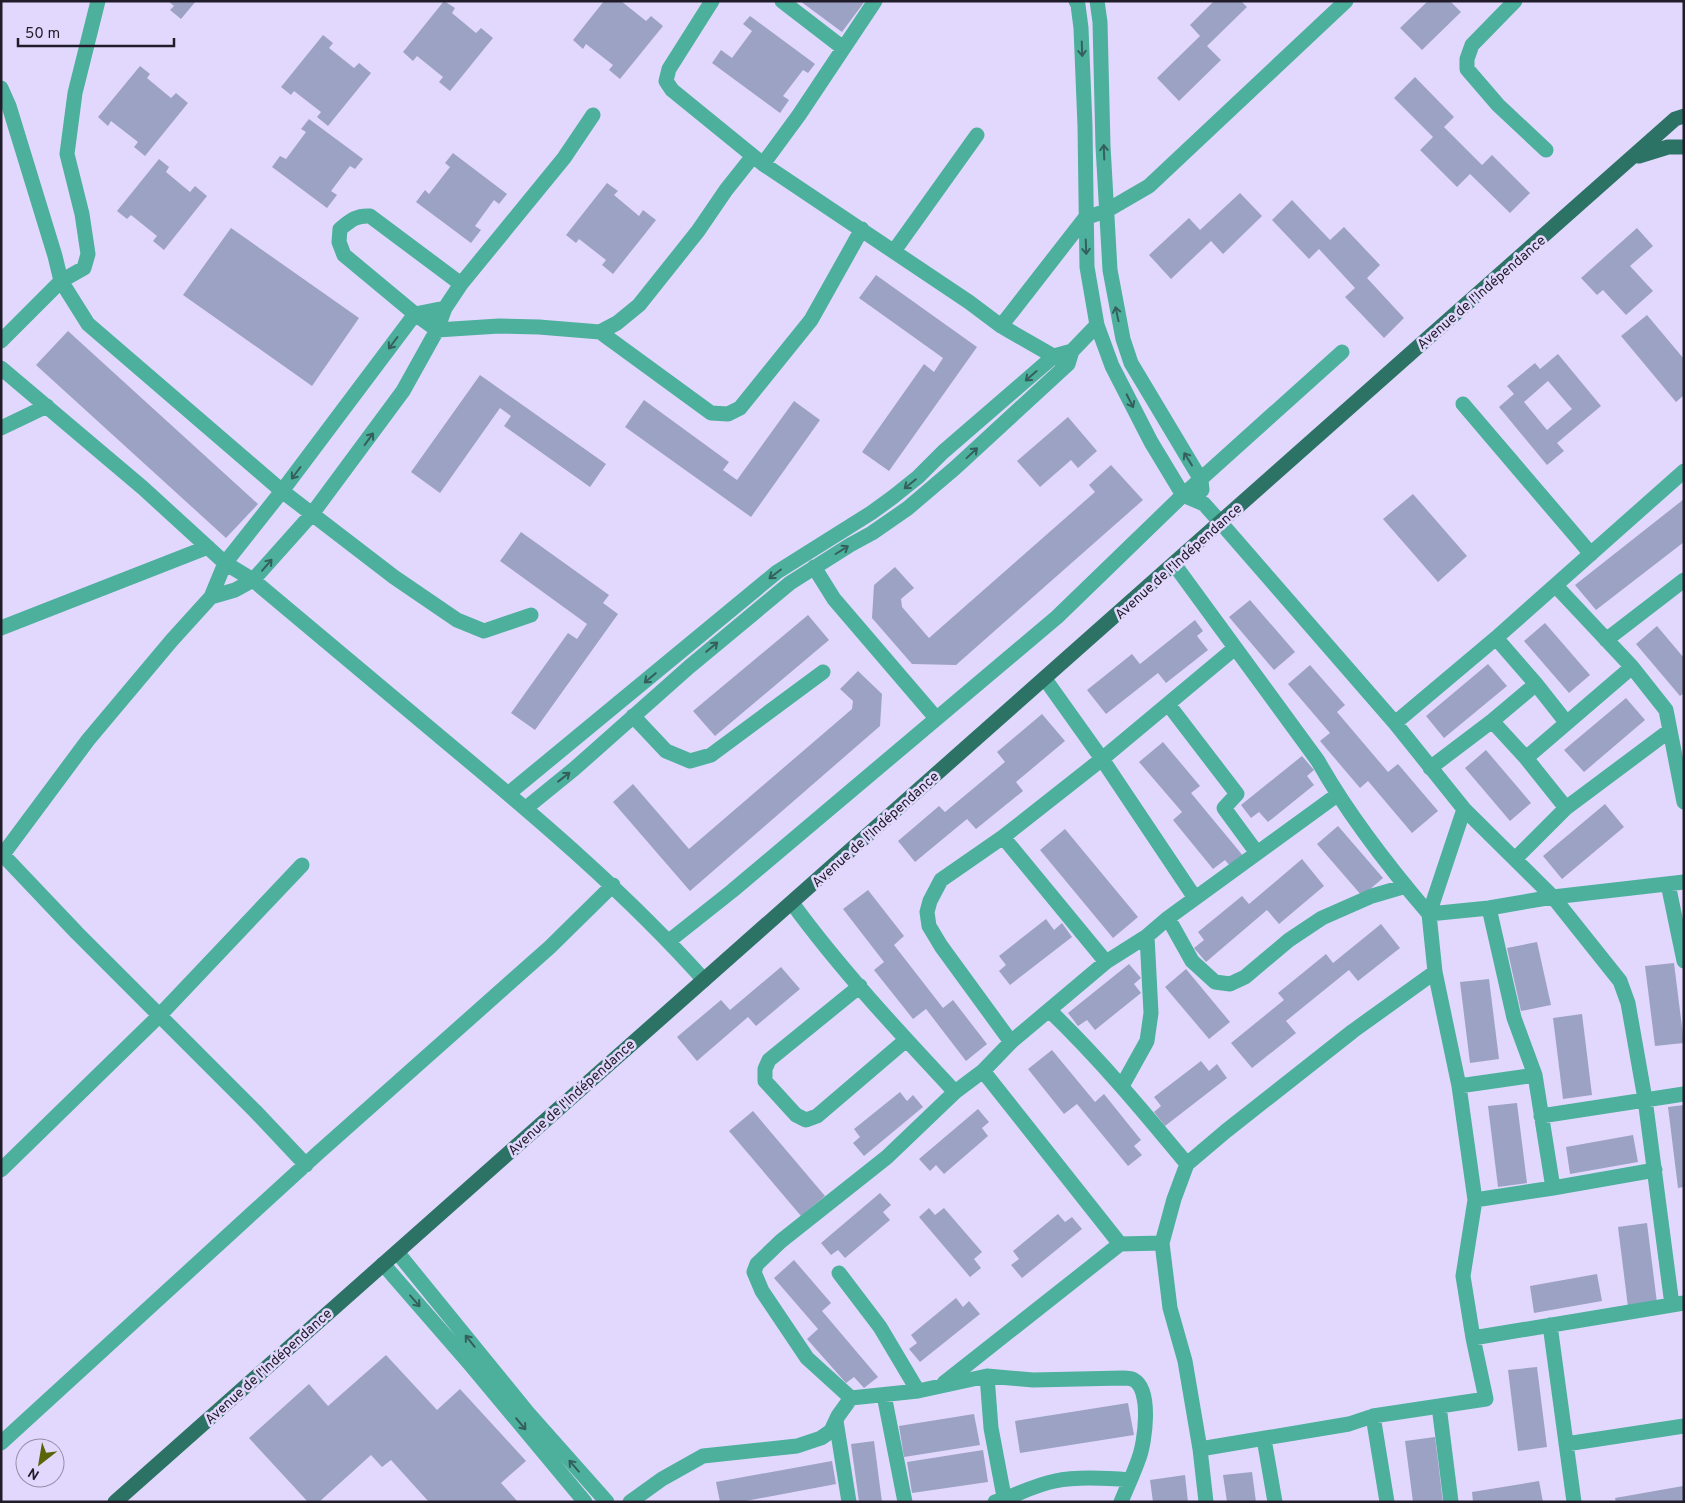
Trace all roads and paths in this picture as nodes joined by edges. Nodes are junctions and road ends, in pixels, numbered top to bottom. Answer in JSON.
{"nodes":[{"id":1,"x":98,"y":1,"type":"edge"},
{"id":2,"x":712,"y":1,"type":"edge"},
{"id":3,"x":782,"y":1,"type":"edge"},
{"id":4,"x":875,"y":1,"type":"edge"},
{"id":5,"x":1076,"y":1,"type":"edge"},
{"id":6,"x":1098,"y":1,"type":"edge"},
{"id":7,"x":1346,"y":1,"type":"edge"},
{"id":8,"x":1515,"y":1,"type":"edge"},
{"id":9,"x":843,"y":48,"type":"junction"},
{"id":10,"x":1,"y":88,"type":"edge"},
{"id":11,"x":593,"y":115,"type":"dead end"},
{"id":12,"x":1684,"y":116,"type":"edge"},
{"id":13,"x":977,"y":135,"type":"dead end"},
{"id":14,"x":1684,"y":147,"type":"edge"},
{"id":15,"x":1546,"y":150,"type":"dead end"},
{"id":16,"x":1635,"y":157,"type":"junction"},
{"id":17,"x":758,"y":160,"type":"junction"},
{"id":18,"x":1106,"y":211,"type":"junction"},
{"id":19,"x":1085,"y":218,"type":"junction"},
{"id":20,"x":862,"y":229,"type":"junction"},
{"id":21,"x":894,"y":251,"type":"junction"},
{"id":22,"x":61,"y":281,"type":"junction"},
{"id":23,"x":461,"y":284,"type":"junction"},
{"id":24,"x":445,"y":308,"type":"junction"},
{"id":25,"x":415,"y":314,"type":"junction"},
{"id":26,"x":1097,"y":325,"type":"junction"},
{"id":27,"x":1001,"y":326,"type":"junction"},
{"id":28,"x":437,"y":330,"type":"junction"},
{"id":29,"x":600,"y":332,"type":"junction"},
{"id":30,"x":1,"y":341,"type":"edge"},
{"id":31,"x":1342,"y":352,"type":"dead end"},
{"id":32,"x":1054,"y":356,"type":"junction"},
{"id":33,"x":1070,"y":357,"type":"junction"},
{"id":34,"x":1131,"y":363,"type":"junction"},
{"id":35,"x":1,"y":368,"type":"edge"},
{"id":36,"x":1113,"y":368,"type":"junction"},
{"id":37,"x":1463,"y":404,"type":"dead end"},
{"id":38,"x":47,"y":406,"type":"junction"},
{"id":39,"x":1,"y":428,"type":"edge"},
{"id":40,"x":1684,"y":470,"type":"edge"},
{"id":41,"x":1201,"y":480,"type":"junction"},
{"id":42,"x":282,"y":491,"type":"junction"},
{"id":43,"x":1183,"y":495,"type":"junction"},
{"id":44,"x":1204,"y":504,"type":"junction"},
{"id":45,"x":312,"y":514,"type":"junction"},
{"id":46,"x":1221,"y":523,"type":"junction"},
{"id":47,"x":208,"y":547,"type":"junction"},
{"id":48,"x":1591,"y":554,"type":"junction"},
{"id":49,"x":225,"y":563,"type":"junction"},
{"id":50,"x":1174,"y":564,"type":"junction"},
{"id":51,"x":814,"y":567,"type":"junction"},
{"id":52,"x":254,"y":580,"type":"junction"},
{"id":53,"x":1556,"y":586,"type":"junction"},
{"id":54,"x":1681,"y":588,"type":"edge"},
{"id":55,"x":211,"y":597,"type":"junction"},
{"id":56,"x":531,"y":615,"type":"dead end"},
{"id":57,"x":1,"y":628,"type":"edge"},
{"id":58,"x":1496,"y":638,"type":"junction"},
{"id":59,"x":1606,"y":640,"type":"junction"},
{"id":60,"x":1235,"y":648,"type":"junction"},
{"id":61,"x":1632,"y":667,"type":"junction"},
{"id":62,"x":823,"y":672,"type":"dead end"},
{"id":63,"x":1045,"y":679,"type":"junction"},
{"id":64,"x":1536,"y":684,"type":"junction"},
{"id":65,"x":1168,"y":704,"type":"junction"},
{"id":66,"x":633,"y":716,"type":"junction"},
{"id":67,"x":936,"y":718,"type":"junction"},
{"id":68,"x":1492,"y":721,"type":"junction"},
{"id":69,"x":1566,"y":722,"type":"junction"},
{"id":70,"x":1395,"y":723,"type":"junction"},
{"id":71,"x":1669,"y":731,"type":"junction"},
{"id":72,"x":1526,"y":758,"type":"junction"},
{"id":73,"x":1102,"y":759,"type":"junction"},
{"id":74,"x":1430,"y":768,"type":"junction"},
{"id":75,"x":508,"y":794,"type":"junction"},
{"id":76,"x":1337,"y":795,"type":"junction"},
{"id":77,"x":1684,"y":802,"type":"edge"},
{"id":78,"x":526,"y":808,"type":"junction"},
{"id":79,"x":1566,"y":808,"type":"junction"},
{"id":80,"x":1464,"y":809,"type":"junction"},
{"id":81,"x":1003,"y":837,"type":"junction"},
{"id":82,"x":1257,"y":853,"type":"junction"},
{"id":83,"x":2,"y":855,"type":"edge"},
{"id":84,"x":1515,"y":859,"type":"junction"},
{"id":85,"x":302,"y":865,"type":"dead end"},
{"id":86,"x":1684,"y":882,"type":"edge"},
{"id":87,"x":1668,"y":884,"type":"junction"},
{"id":88,"x":613,"y":885,"type":"junction"},
{"id":89,"x":1406,"y":886,"type":"junction"},
{"id":90,"x":1553,"y":897,"type":"junction"},
{"id":91,"x":1195,"y":898,"type":"junction"},
{"id":92,"x":792,"y":903,"type":"junction"},
{"id":93,"x":1489,"y":908,"type":"junction"},
{"id":94,"x":1429,"y":914,"type":"junction"},
{"id":95,"x":1168,"y":918,"type":"junction"},
{"id":96,"x":1147,"y":936,"type":"junction"},
{"id":97,"x":669,"y":941,"type":"junction"},
{"id":98,"x":1684,"y":961,"type":"edge"},
{"id":99,"x":1106,"y":962,"type":"junction"},
{"id":100,"x":1435,"y":972,"type":"junction"},
{"id":101,"x":704,"y":980,"type":"junction"},
{"id":102,"x":860,"y":986,"type":"junction"},
{"id":103,"x":1049,"y":1010,"type":"junction"},
{"id":104,"x":159,"y":1016,"type":"junction"},
{"id":105,"x":906,"y":1040,"type":"junction"},
{"id":106,"x":1011,"y":1042,"type":"junction"},
{"id":107,"x":983,"y":1071,"type":"junction"},
{"id":108,"x":1535,"y":1074,"type":"junction"},
{"id":109,"x":1122,"y":1086,"type":"junction"},
{"id":110,"x":1459,"y":1086,"type":"junction"},
{"id":111,"x":955,"y":1092,"type":"junction"},
{"id":112,"x":1684,"y":1094,"type":"edge"},
{"id":113,"x":1645,"y":1099,"type":"junction"},
{"id":114,"x":1541,"y":1116,"type":"junction"},
{"id":115,"x":1187,"y":1164,"type":"junction"},
{"id":116,"x":306,"y":1165,"type":"junction"},
{"id":117,"x":1,"y":1170,"type":"edge"},
{"id":118,"x":1655,"y":1170,"type":"junction"},
{"id":119,"x":1552,"y":1188,"type":"junction"},
{"id":120,"x":1475,"y":1200,"type":"junction"},
{"id":121,"x":1162,"y":1243,"type":"junction"},
{"id":122,"x":1120,"y":1244,"type":"junction"},
{"id":123,"x":397,"y":1252,"type":"junction"},
{"id":124,"x":383,"y":1264,"type":"junction"},
{"id":125,"x":839,"y":1273,"type":"dead end"},
{"id":126,"x":1678,"y":1304,"type":"edge"},
{"id":127,"x":1550,"y":1326,"type":"junction"},
{"id":128,"x":1473,"y":1338,"type":"junction"},
{"id":129,"x":987,"y":1376,"type":"junction"},
{"id":130,"x":940,"y":1385,"type":"junction"},
{"id":131,"x":918,"y":1391,"type":"junction"},
{"id":132,"x":884,"y":1394,"type":"junction"},
{"id":133,"x":851,"y":1398,"type":"junction"},
{"id":134,"x":1439,"y":1406,"type":"junction"},
{"id":135,"x":1373,"y":1416,"type":"junction"},
{"id":136,"x":836,"y":1422,"type":"junction"},
{"id":137,"x":1684,"y":1426,"type":"edge"},
{"id":138,"x":1264,"y":1439,"type":"junction"},
{"id":139,"x":1,"y":1443,"type":"edge"},
{"id":140,"x":1566,"y":1444,"type":"junction"},
{"id":141,"x":1200,"y":1449,"type":"junction"},
{"id":142,"x":1130,"y":1480,"type":"junction"},
{"id":143,"x":637,"y":1500,"type":"edge"},
{"id":144,"x":1001,"y":1501,"type":"edge"},
{"id":145,"x":115,"y":1502,"type":"edge"},
{"id":146,"x":585,"y":1502,"type":"edge"},
{"id":147,"x":607,"y":1502,"type":"edge"},
{"id":148,"x":849,"y":1502,"type":"edge"},
{"id":149,"x":905,"y":1502,"type":"edge"},
{"id":150,"x":1121,"y":1502,"type":"edge"},
{"id":151,"x":1206,"y":1502,"type":"edge"},
{"id":152,"x":1275,"y":1502,"type":"edge"},
{"id":153,"x":1386,"y":1502,"type":"edge"},
{"id":154,"x":1451,"y":1502,"type":"edge"},
{"id":155,"x":1574,"y":1502,"type":"edge"}],
"edges":[{"from":1,"to":22,"type":"street"},
{"from":2,"to":17,"type":"street"},
{"from":3,"to":9,"type":"street"},
{"from":4,"to":9,"type":"street"},
{"from":5,"to":19,"type":"street","one_way":true},
{"from":18,"to":6,"type":"street","one_way":true},
{"from":7,"to":18,"type":"street"},
{"from":8,"to":15,"type":"street"},
{"from":9,"to":17,"type":"street"},
{"from":10,"to":22,"type":"street"},
{"from":11,"to":23,"type":"street"},
{"from":12,"to":16,"type":"main road","name":"Avenue de l'Indépendance"},
{"from":13,"to":21,"type":"street"},
{"from":14,"to":16,"type":"main road"},
{"from":16,"to":46,"type":"main road","name":"Avenue de l'Indépendance"},
{"from":17,"to":20,"type":"street"},
{"from":17,"to":29,"type":"street"},
{"from":18,"to":19,"type":"street"},
{"from":34,"to":18,"type":"street","one_way":true},
{"from":19,"to":26,"type":"street","one_way":true},
{"from":19,"to":27,"type":"street"},
{"from":20,"to":21,"type":"street"},
{"from":20,"to":29,"type":"street"},
{"from":21,"to":27,"type":"street"},
{"from":22,"to":30,"type":"street"},
{"from":22,"to":42,"type":"street"},
{"from":23,"to":24,"type":"street"},
{"from":23,"to":25,"type":"street"},
{"from":24,"to":25,"type":"street"},
{"from":24,"to":28,"type":"street"},
{"from":25,"to":28,"type":"street"},
{"from":25,"to":42,"type":"street","one_way":true},
{"from":26,"to":33,"type":"street"},
{"from":26,"to":36,"type":"street"},
{"from":27,"to":32,"type":"street"},
{"from":28,"to":29,"type":"street"},
{"from":45,"to":28,"type":"street","one_way":true},
{"from":31,"to":41,"type":"street"},
{"from":32,"to":33,"type":"street"},
{"from":32,"to":75,"type":"street","one_way":true},
{"from":51,"to":33,"type":"street","one_way":true},
{"from":34,"to":36,"type":"street"},
{"from":41,"to":34,"type":"street","one_way":true},
{"from":35,"to":38,"type":"street"},
{"from":36,"to":43,"type":"street","one_way":true},
{"from":37,"to":48,"type":"street"},
{"from":38,"to":39,"type":"street"},
{"from":38,"to":47,"type":"street"},
{"from":40,"to":48,"type":"street"},
{"from":41,"to":43,"type":"street"},
{"from":41,"to":44,"type":"street"},
{"from":42,"to":45,"type":"street"},
{"from":42,"to":49,"type":"street"},
{"from":43,"to":44,"type":"street"},
{"from":43,"to":67,"type":"street"},
{"from":44,"to":46,"type":"street"},
{"from":52,"to":45,"type":"street","one_way":true},
{"from":45,"to":56,"type":"street"},
{"from":46,"to":50,"type":"main road","name":"Avenue de l'Indépendance"},
{"from":46,"to":70,"type":"street"},
{"from":47,"to":49,"type":"street"},
{"from":47,"to":57,"type":"street"},
{"from":48,"to":53,"type":"street"},
{"from":49,"to":52,"type":"street"},
{"from":49,"to":55,"type":"street"},
{"from":50,"to":60,"type":"street"},
{"from":50,"to":63,"type":"main road","name":"Avenue de l'Indépendance"},
{"from":66,"to":51,"type":"street","one_way":true},
{"from":51,"to":67,"type":"street"},
{"from":52,"to":55,"type":"street"},
{"from":52,"to":75,"type":"street"},
{"from":53,"to":58,"type":"street"},
{"from":53,"to":59,"type":"street"},
{"from":54,"to":59,"type":"street"},
{"from":55,"to":83,"type":"street"},
{"from":58,"to":64,"type":"street"},
{"from":58,"to":70,"type":"street"},
{"from":59,"to":61,"type":"street"},
{"from":60,"to":65,"type":"street"},
{"from":60,"to":76,"type":"street"},
{"from":61,"to":69,"type":"street"},
{"from":61,"to":71,"type":"street"},
{"from":62,"to":66,"type":"street"},
{"from":63,"to":73,"type":"street"},
{"from":63,"to":92,"type":"main road","name":"Avenue de l'Indépendance"},
{"from":64,"to":68,"type":"street"},
{"from":64,"to":69,"type":"street"},
{"from":65,"to":73,"type":"street"},
{"from":65,"to":82,"type":"street"},
{"from":78,"to":66,"type":"street","one_way":true},
{"from":67,"to":97,"type":"street"},
{"from":68,"to":72,"type":"street"},
{"from":68,"to":74,"type":"street"},
{"from":69,"to":72,"type":"street"},
{"from":70,"to":74,"type":"street"},
{"from":71,"to":77,"type":"street"},
{"from":71,"to":79,"type":"street"},
{"from":72,"to":79,"type":"street"},
{"from":73,"to":81,"type":"street"},
{"from":73,"to":91,"type":"street"},
{"from":74,"to":80,"type":"street"},
{"from":75,"to":78,"type":"street"},
{"from":76,"to":82,"type":"street"},
{"from":76,"to":89,"type":"street"},
{"from":78,"to":88,"type":"street"},
{"from":79,"to":84,"type":"street"},
{"from":80,"to":84,"type":"street"},
{"from":80,"to":94,"type":"street"},
{"from":81,"to":99,"type":"street"},
{"from":81,"to":106,"type":"street"},
{"from":82,"to":91,"type":"street"},
{"from":83,"to":104,"type":"street"},
{"from":84,"to":90,"type":"street"},
{"from":85,"to":104,"type":"street"},
{"from":86,"to":87,"type":"street"},
{"from":87,"to":90,"type":"street"},
{"from":87,"to":98,"type":"street"},
{"from":88,"to":97,"type":"street"},
{"from":88,"to":116,"type":"street"},
{"from":89,"to":94,"type":"street"},
{"from":89,"to":95,"type":"street"},
{"from":90,"to":93,"type":"street"},
{"from":90,"to":113,"type":"street"},
{"from":91,"to":95,"type":"street"},
{"from":92,"to":101,"type":"main road","name":"Avenue de l'Indépendance"},
{"from":92,"to":102,"type":"street"},
{"from":93,"to":94,"type":"street"},
{"from":93,"to":108,"type":"street"},
{"from":94,"to":100,"type":"street"},
{"from":95,"to":96,"type":"street"},
{"from":96,"to":99,"type":"street"},
{"from":96,"to":109,"type":"street"},
{"from":97,"to":101,"type":"street"},
{"from":99,"to":103,"type":"street"},
{"from":100,"to":110,"type":"street"},
{"from":100,"to":115,"type":"street"},
{"from":101,"to":123,"type":"main road","name":"Avenue de l'Indépendance"},
{"from":102,"to":105,"type":"street"},
{"from":102,"to":105,"type":"street"},
{"from":103,"to":106,"type":"street"},
{"from":103,"to":109,"type":"street"},
{"from":104,"to":116,"type":"street"},
{"from":104,"to":117,"type":"street"},
{"from":105,"to":111,"type":"street"},
{"from":106,"to":107,"type":"street"},
{"from":107,"to":111,"type":"street"},
{"from":107,"to":122,"type":"street"},
{"from":108,"to":110,"type":"street"},
{"from":108,"to":114,"type":"street"},
{"from":109,"to":115,"type":"street"},
{"from":110,"to":120,"type":"street"},
{"from":111,"to":133,"type":"street"},
{"from":112,"to":113,"type":"street"},
{"from":113,"to":114,"type":"street"},
{"from":113,"to":118,"type":"street"},
{"from":114,"to":119,"type":"street"},
{"from":115,"to":121,"type":"street"},
{"from":116,"to":139,"type":"street"},
{"from":118,"to":119,"type":"street"},
{"from":118,"to":126,"type":"street"},
{"from":119,"to":120,"type":"street"},
{"from":120,"to":128,"type":"street"},
{"from":121,"to":122,"type":"street"},
{"from":121,"to":141,"type":"street"},
{"from":122,"to":130,"type":"street"},
{"from":123,"to":124,"type":"main road","name":"Avenue de l'Indépendance"},
{"from":147,"to":123,"type":"street","one_way":true},
{"from":124,"to":145,"type":"main road","name":"Avenue de l'Indépendance"},
{"from":124,"to":146,"type":"street","one_way":true},
{"from":125,"to":131,"type":"street"},
{"from":126,"to":127,"type":"street"},
{"from":127,"to":128,"type":"street"},
{"from":127,"to":140,"type":"street"},
{"from":128,"to":134,"type":"street"},
{"from":129,"to":130,"type":"street"},
{"from":129,"to":142,"type":"street"},
{"from":129,"to":144,"type":"street"},
{"from":130,"to":131,"type":"street"},
{"from":131,"to":132,"type":"street"},
{"from":132,"to":133,"type":"street"},
{"from":132,"to":149,"type":"street"},
{"from":133,"to":136,"type":"street"},
{"from":134,"to":135,"type":"street"},
{"from":134,"to":154,"type":"street"},
{"from":135,"to":138,"type":"street"},
{"from":135,"to":153,"type":"street"},
{"from":136,"to":143,"type":"street"},
{"from":136,"to":148,"type":"street"},
{"from":137,"to":140,"type":"street"},
{"from":138,"to":141,"type":"street"},
{"from":138,"to":152,"type":"street"},
{"from":140,"to":155,"type":"street"},
{"from":141,"to":151,"type":"street"},
{"from":142,"to":144,"type":"street"},
{"from":142,"to":150,"type":"street"}]}
